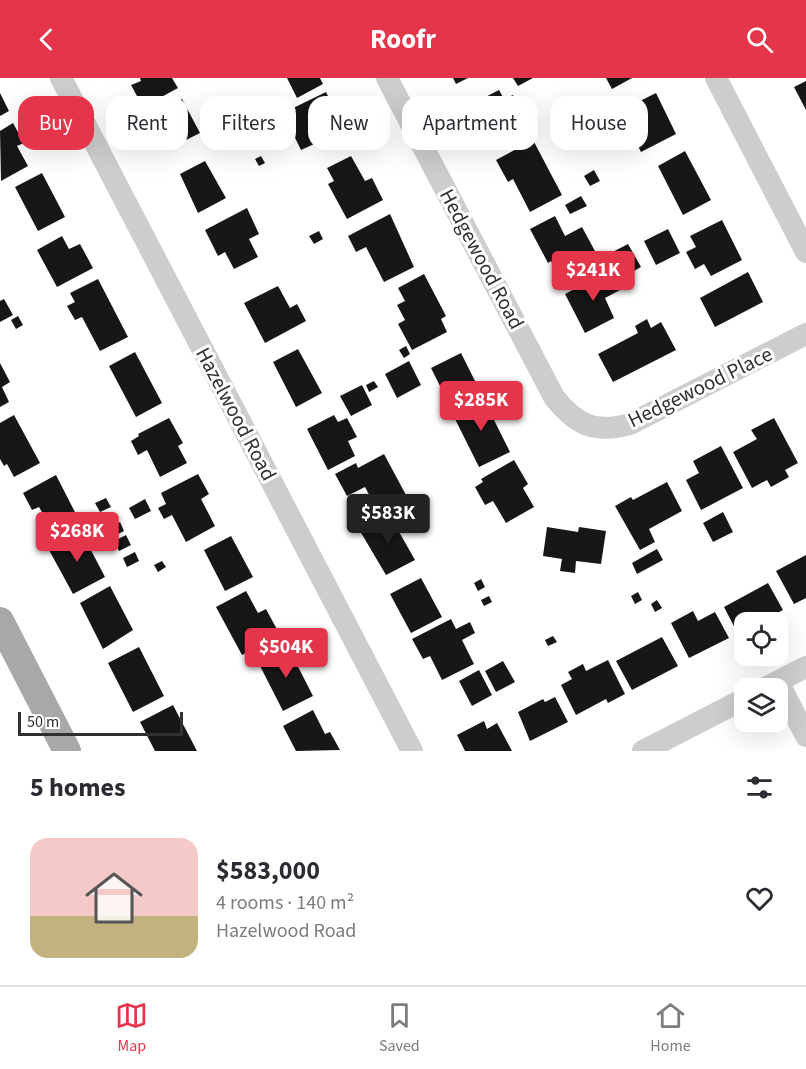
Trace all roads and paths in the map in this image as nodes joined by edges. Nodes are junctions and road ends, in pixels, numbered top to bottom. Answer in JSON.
{"nodes":[{"id":1,"x":61,"y":78,"type":"edge"},
{"id":2,"x":387,"y":78,"type":"edge"},
{"id":3,"x":716,"y":78,"type":"edge"},
{"id":4,"x":806,"y":252,"type":"edge"},
{"id":5,"x":806,"y":334,"type":"edge"},
{"id":6,"x":590,"y":426,"type":"joint"},
{"id":7,"x":0,"y":621,"type":"edge"},
{"id":8,"x":806,"y":667,"type":"edge"},
{"id":9,"x":785,"y":678,"type":"edge"},
{"id":10,"x":734,"y":704,"type":"edge"},
{"id":11,"x":788,"y":709,"type":"edge"},
{"id":12,"x":806,"y":736,"type":"edge"},
{"id":13,"x":67,"y":751,"type":"edge"},
{"id":14,"x":412,"y":751,"type":"edge"},
{"id":15,"x":643,"y":751,"type":"edge"}],
"edges":[{"from":1,"to":14,"type":"street","name":"Hazelwood Road"},
{"from":2,"to":6,"type":"street","name":"Hedgewood Road"},
{"from":3,"to":4,"type":"street"},
{"from":5,"to":6,"type":"street","name":"Hedgewood Place"},
{"from":7,"to":13,"type":"main road"},
{"from":8,"to":9,"type":"street"},
{"from":10,"to":15,"type":"street"},
{"from":11,"to":12,"type":"street"}]}
